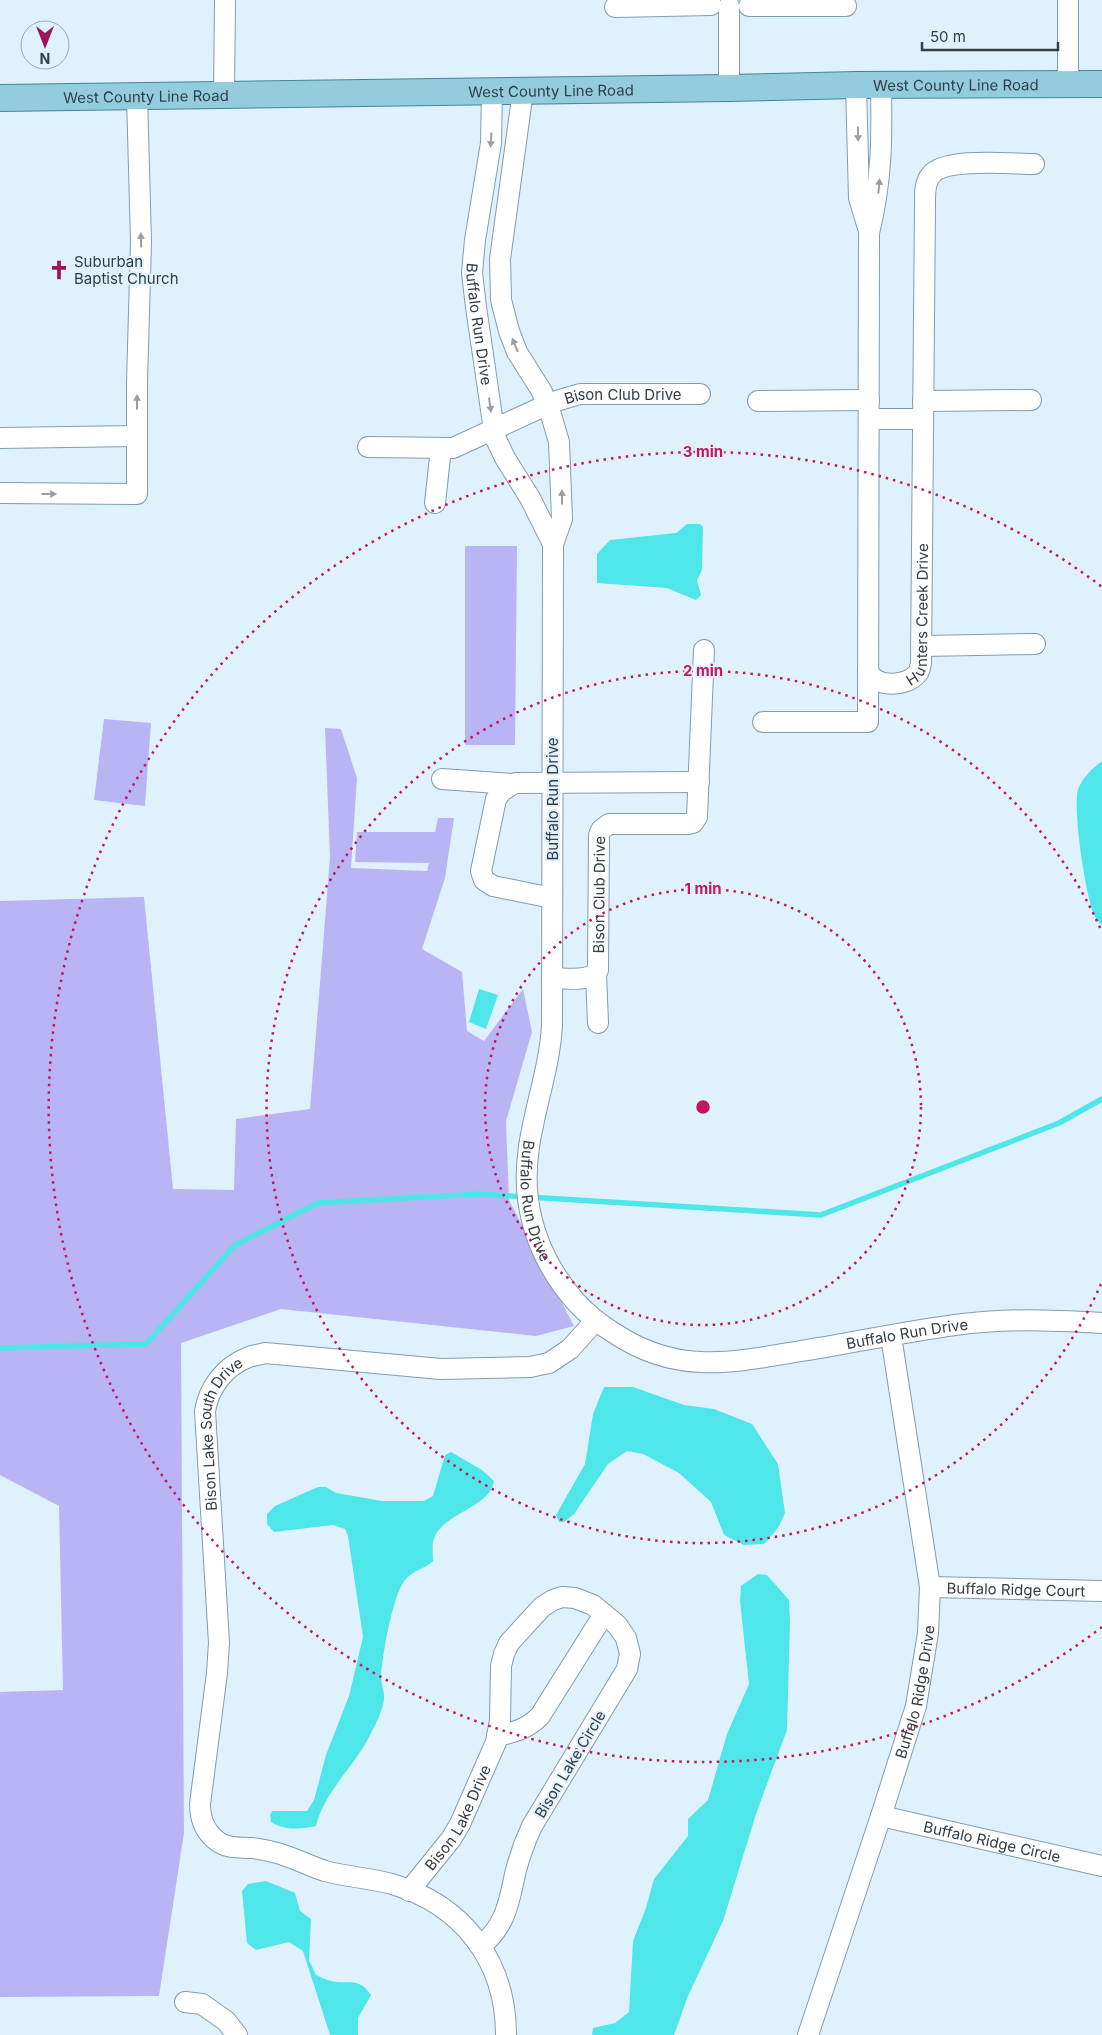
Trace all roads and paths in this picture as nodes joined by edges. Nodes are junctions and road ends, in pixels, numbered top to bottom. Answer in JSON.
{"nodes":[{"id":1,"x":225,"y":0,"type":"edge"},
{"id":2,"x":1068,"y":0,"type":"edge"},
{"id":3,"x":730,"y":3,"type":"edge"},
{"id":4,"x":846,"y":6,"type":"dead end"},
{"id":5,"x":614,"y":7,"type":"dead end"},
{"id":6,"x":1068,"y":84,"type":"junction"},
{"id":7,"x":1102,"y":84,"type":"edge"},
{"id":8,"x":869,"y":85,"type":"junction"},
{"id":9,"x":729,"y":88,"type":"junction"},
{"id":10,"x":492,"y":91,"type":"junction"},
{"id":11,"x":523,"y":91,"type":"junction"},
{"id":12,"x":224,"y":95,"type":"junction"},
{"id":13,"x":136,"y":96,"type":"junction"},
{"id":14,"x":0,"y":98,"type":"edge"},
{"id":15,"x":1034,"y":164,"type":"dead end"},
{"id":16,"x":700,"y":394,"type":"dead end"},
{"id":17,"x":1031,"y":400,"type":"dead end"},
{"id":18,"x":758,"y":401,"type":"dead end"},
{"id":19,"x":548,"y":405,"type":"junction"},
{"id":20,"x":869,"y":410,"type":"junction"},
{"id":21,"x":923,"y":410,"type":"junction"},
{"id":22,"x":494,"y":430,"type":"junction"},
{"id":23,"x":137,"y":436,"type":"junction"},
{"id":24,"x":0,"y":438,"type":"edge"},
{"id":25,"x":368,"y":447,"type":"dead end"},
{"id":26,"x":441,"y":448,"type":"junction"},
{"id":27,"x":0,"y":493,"type":"edge"},
{"id":28,"x":435,"y":503,"type":"dead end"},
{"id":29,"x":553,"y":544,"type":"junction"},
{"id":30,"x":1036,"y":644,"type":"dead end"},
{"id":31,"x":922,"y":646,"type":"junction"},
{"id":32,"x":704,"y":650,"type":"dead end"},
{"id":33,"x":868,"y":671,"type":"junction"},
{"id":34,"x":762,"y":722,"type":"dead end"},
{"id":35,"x":442,"y":779,"type":"dead end"},
{"id":36,"x":552,"y":782,"type":"junction"},
{"id":37,"x":699,"y":782,"type":"junction"},
{"id":38,"x":512,"y":784,"type":"junction"},
{"id":39,"x":552,"y":898,"type":"junction"},
{"id":40,"x":596,"y":974,"type":"junction"},
{"id":41,"x":552,"y":978,"type":"junction"},
{"id":42,"x":598,"y":1023,"type":"dead end"},
{"id":43,"x":595,"y":1321,"type":"junction"},
{"id":44,"x":1102,"y":1323,"type":"edge"},
{"id":45,"x":891,"y":1336,"type":"junction"},
{"id":46,"x":930,"y":1586,"type":"junction"},
{"id":47,"x":1102,"y":1591,"type":"edge"},
{"id":48,"x":579,"y":1599,"type":"joint"},
{"id":49,"x":604,"y":1614,"type":"junction"},
{"id":50,"x":497,"y":1736,"type":"junction"},
{"id":51,"x":881,"y":1816,"type":"junction"},
{"id":52,"x":1102,"y":1866,"type":"edge"},
{"id":53,"x":409,"y":1890,"type":"junction"},
{"id":54,"x":481,"y":1946,"type":"junction"},
{"id":55,"x":186,"y":2002,"type":"dead end"},
{"id":56,"x":237,"y":2035,"type":"edge"},
{"id":57,"x":506,"y":2035,"type":"edge"},
{"id":58,"x":808,"y":2035,"type":"edge"}],
"edges":[{"from":1,"to":12,"type":"street"},
{"from":2,"to":6,"type":"street"},
{"from":3,"to":4,"type":"street"},
{"from":3,"to":5,"type":"street"},
{"from":3,"to":9,"type":"street"},
{"from":6,"to":7,"type":"main road","name":"West County Line Road"},
{"from":6,"to":8,"type":"main road","name":"West County Line Road"},
{"from":8,"to":9,"type":"main road","name":"West County Line Road"},
{"from":8,"to":20,"type":"street"},
{"from":9,"to":11,"type":"main road","name":"West County Line Road"},
{"from":10,"to":11,"type":"main road","name":"West County Line Road"},
{"from":10,"to":12,"type":"main road","name":"West County Line Road"},
{"from":10,"to":22,"type":"street","name":"Buffalo Run Drive","one_way":true},
{"from":19,"to":11,"type":"street","name":"Buffalo Run Drive","one_way":true},
{"from":12,"to":13,"type":"main road","name":"West County Line Road"},
{"from":13,"to":14,"type":"main road","name":"West County Line Road"},
{"from":23,"to":13,"type":"street","one_way":true},
{"from":15,"to":21,"type":"street","name":"Hunters Creek Drive"},
{"from":16,"to":19,"type":"street","name":"Bison Club Drive"},
{"from":17,"to":21,"type":"street"},
{"from":18,"to":20,"type":"street"},
{"from":19,"to":22,"type":"street","name":"Bison Club Drive"},
{"from":29,"to":19,"type":"street","name":"Buffalo Run Drive","one_way":true},
{"from":20,"to":21,"type":"street"},
{"from":20,"to":33,"type":"street"},
{"from":21,"to":31,"type":"street","name":"Hunters Creek Drive"},
{"from":22,"to":26,"type":"street","name":"Bison Club Drive"},
{"from":22,"to":29,"type":"street","name":"Buffalo Run Drive"},
{"from":23,"to":24,"type":"street"},
{"from":27,"to":23,"type":"street","one_way":true},
{"from":25,"to":26,"type":"street","name":"Bison Club Drive"},
{"from":26,"to":28,"type":"street"},
{"from":29,"to":36,"type":"street","name":"Buffalo Run Drive"},
{"from":30,"to":31,"type":"street"},
{"from":31,"to":33,"type":"street","name":"Hunters Creek Drive"},
{"from":32,"to":37,"type":"street","name":"Bison Club Drive"},
{"from":33,"to":34,"type":"street"},
{"from":35,"to":38,"type":"street"},
{"from":36,"to":37,"type":"street"},
{"from":36,"to":38,"type":"street"},
{"from":36,"to":39,"type":"street","name":"Buffalo Run Drive"},
{"from":37,"to":40,"type":"street","name":"Bison Club Drive"},
{"from":38,"to":39,"type":"street"},
{"from":39,"to":41,"type":"street","name":"Buffalo Run Drive"},
{"from":40,"to":41,"type":"street","name":"Bison Club Drive"},
{"from":40,"to":42,"type":"street"},
{"from":41,"to":43,"type":"street","name":"Buffalo Run Drive"},
{"from":43,"to":45,"type":"street","name":"Buffalo Run Drive"},
{"from":43,"to":53,"type":"street","name":"Bison Lake South Drive"},
{"from":44,"to":45,"type":"street","name":"Buffalo Run Drive"},
{"from":45,"to":46,"type":"street","name":"Buffalo Ridge Drive"},
{"from":46,"to":47,"type":"street","name":"Buffalo Ridge Court"},
{"from":46,"to":51,"type":"street","name":"Buffalo Ridge Drive"},
{"from":48,"to":49,"type":"street","name":"Bison Lake Circle"},
{"from":48,"to":50,"type":"street","name":"Bison Lake Drive"},
{"from":49,"to":50,"type":"street"},
{"from":49,"to":54,"type":"street","name":"Bison Lake Circle"},
{"from":50,"to":53,"type":"street","name":"Bison Lake Drive"},
{"from":51,"to":52,"type":"street","name":"Buffalo Ridge Circle"},
{"from":51,"to":58,"type":"street","name":"Buffalo Ridge Drive"},
{"from":53,"to":54,"type":"street"},
{"from":54,"to":57,"type":"street"},
{"from":55,"to":56,"type":"street"}]}
